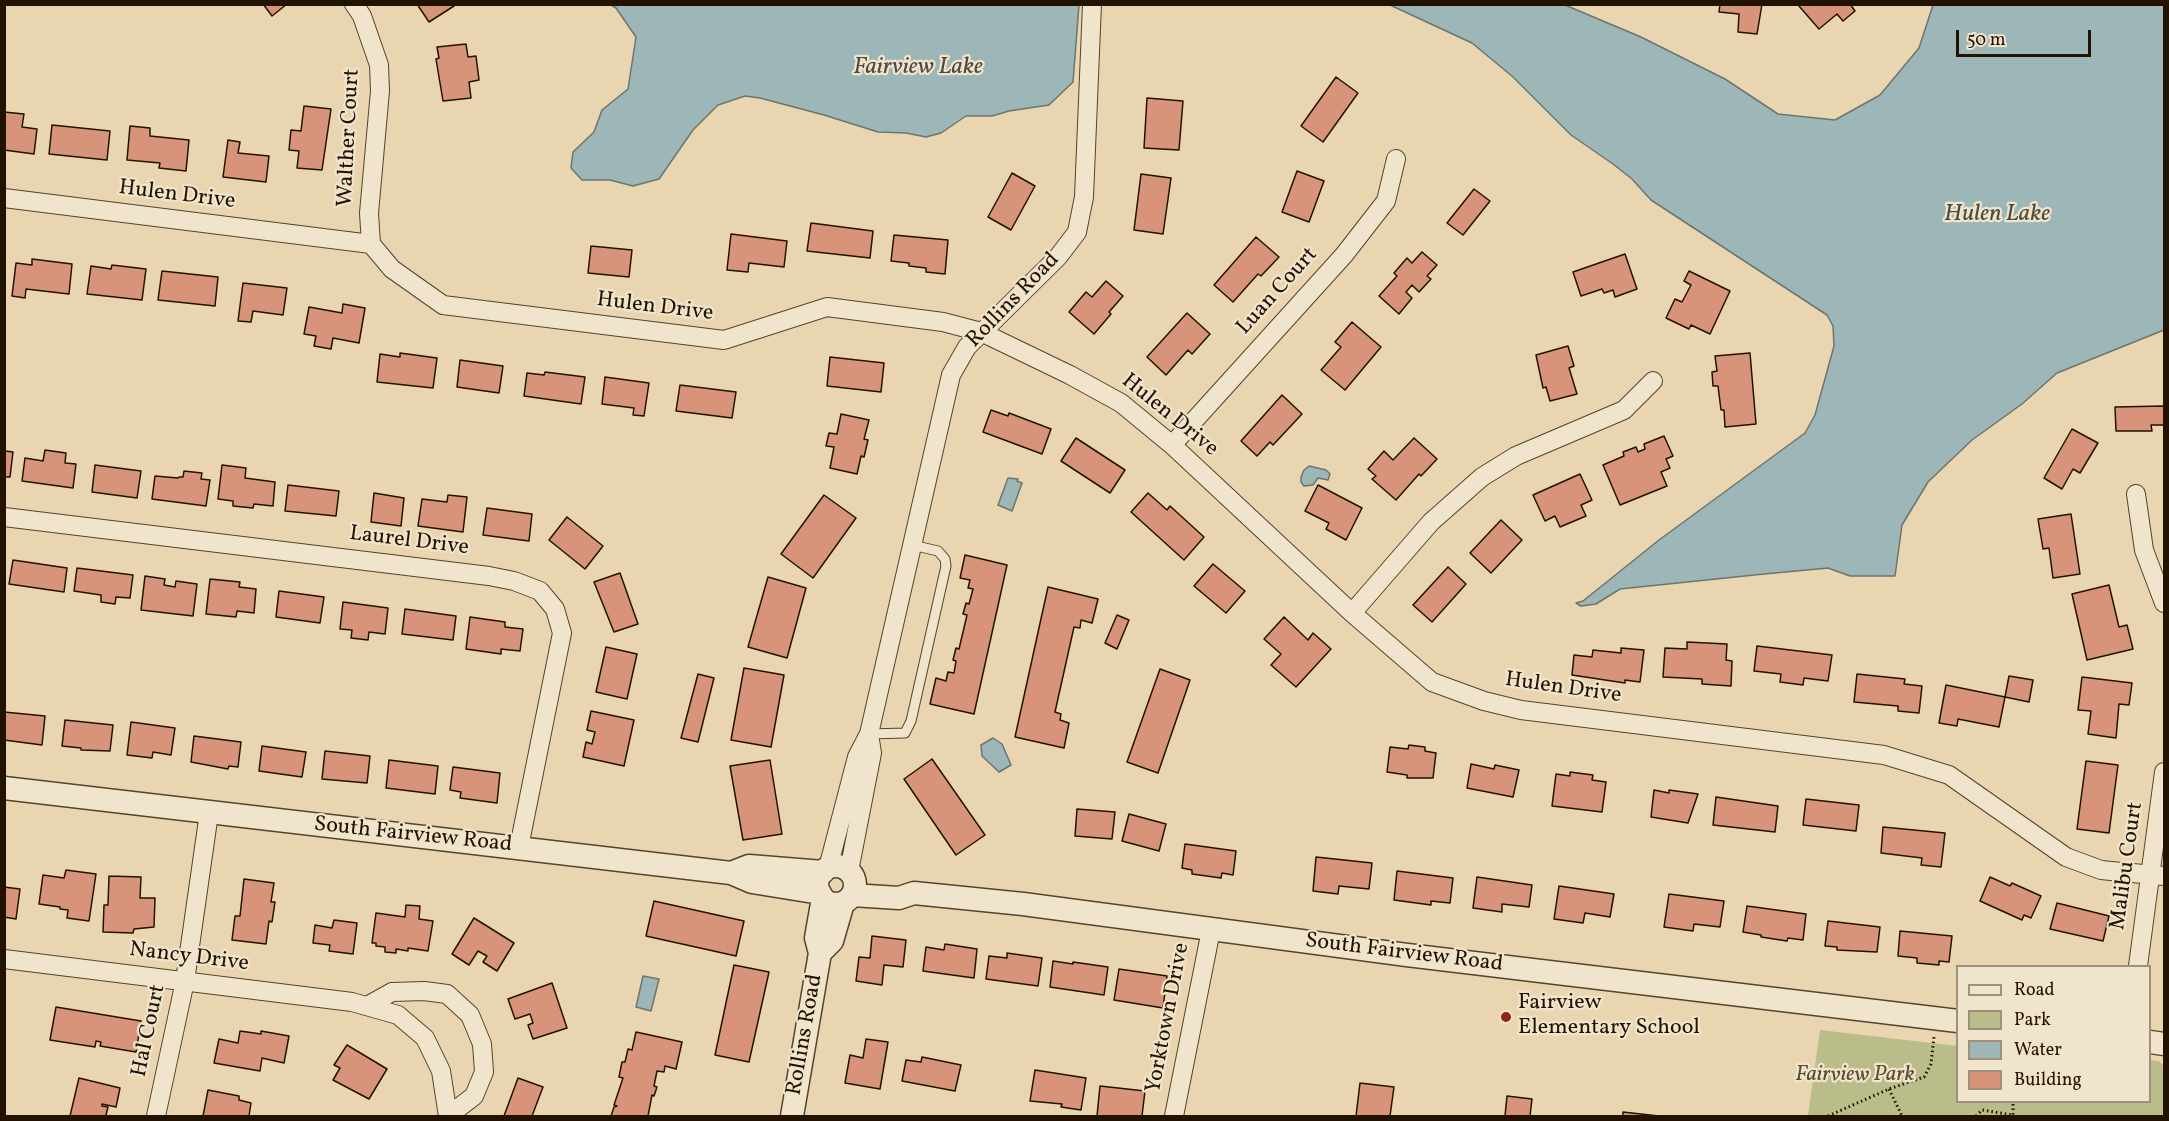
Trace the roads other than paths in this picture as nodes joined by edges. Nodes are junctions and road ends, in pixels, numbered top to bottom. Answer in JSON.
{"nodes":[{"id":1,"x":354,"y":4,"type":"edge"},
{"id":2,"x":1092,"y":4,"type":"edge"},
{"id":3,"x":1396,"y":159,"type":"dead end"},
{"id":4,"x":4,"y":198,"type":"edge"},
{"id":5,"x":371,"y":244,"type":"junction"},
{"id":6,"x":981,"y":332,"type":"junction"},
{"id":7,"x":1653,"y":381,"type":"dead end"},
{"id":8,"x":1172,"y":445,"type":"junction"},
{"id":9,"x":2136,"y":494,"type":"dead end"},
{"id":10,"x":4,"y":517,"type":"edge"},
{"id":11,"x":912,"y":544,"type":"junction"},
{"id":12,"x":2164,"y":603,"type":"edge"},
{"id":13,"x":1352,"y":613,"type":"junction"},
{"id":14,"x":869,"y":734,"type":"junction"},
{"id":15,"x":2164,"y":772,"type":"edge"},
{"id":16,"x":4,"y":788,"type":"edge"},
{"id":17,"x":209,"y":813,"type":"junction"},
{"id":18,"x":519,"y":848,"type":"junction"},
{"id":19,"x":2158,"y":876,"type":"edge"},
{"id":20,"x":836,"y":884,"type":"junction"},
{"id":21,"x":1211,"y":930,"type":"junction"},
{"id":22,"x":4,"y":959,"type":"edge"},
{"id":23,"x":2138,"y":965,"type":"edge"},
{"id":24,"x":185,"y":981,"type":"junction"},
{"id":25,"x":367,"y":1006,"type":"junction"},
{"id":26,"x":1947,"y":1020,"type":"edge"},
{"id":27,"x":156,"y":1116,"type":"edge"},
{"id":28,"x":448,"y":1116,"type":"edge"},
{"id":29,"x":792,"y":1116,"type":"edge"},
{"id":30,"x":1174,"y":1116,"type":"edge"}],
"edges":[{"from":1,"to":5,"type":"street","name":"Walther Court"},
{"from":2,"to":6,"type":"street","name":"Rollins Road"},
{"from":3,"to":8,"type":"street","name":"Luan Court"},
{"from":4,"to":5,"type":"street","name":"Hulen Drive"},
{"from":5,"to":6,"type":"street","name":"Hulen Drive"},
{"from":6,"to":8,"type":"street","name":"Hulen Drive"},
{"from":6,"to":11,"type":"street","name":"Rollins Road"},
{"from":7,"to":13,"type":"street"},
{"from":8,"to":13,"type":"street","name":"Hulen Drive"},
{"from":9,"to":12,"type":"street"},
{"from":10,"to":18,"type":"street","name":"Laurel Drive"},
{"from":11,"to":14,"type":"street","name":"Rollins Road"},
{"from":11,"to":14,"type":"lane"},
{"from":13,"to":19,"type":"street","name":"Hulen Drive"},
{"from":14,"to":20,"type":"street","name":"Rollins Road"},
{"from":15,"to":19,"type":"street","name":"Malibu Court"},
{"from":16,"to":17,"type":"street","name":"South Fairview Road"},
{"from":17,"to":18,"type":"street","name":"South Fairview Road"},
{"from":17,"to":24,"type":"street","name":"Hal Court"},
{"from":18,"to":20,"type":"street","name":"South Fairview Road"},
{"from":19,"to":23,"type":"street","name":"Malibu Court"},
{"from":20,"to":21,"type":"street","name":"South Fairview Road"},
{"from":20,"to":29,"type":"street","name":"Rollins Road"},
{"from":21,"to":26,"type":"street","name":"South Fairview Road"},
{"from":21,"to":30,"type":"street","name":"Yorktown Drive"},
{"from":22,"to":24,"type":"street","name":"Nancy Drive"},
{"from":24,"to":25,"type":"street","name":"Nancy Drive"},
{"from":24,"to":27,"type":"street","name":"Hal Court"},
{"from":25,"to":28,"type":"street","name":"Nancy Drive"},
{"from":25,"to":28,"type":"street"}]}
